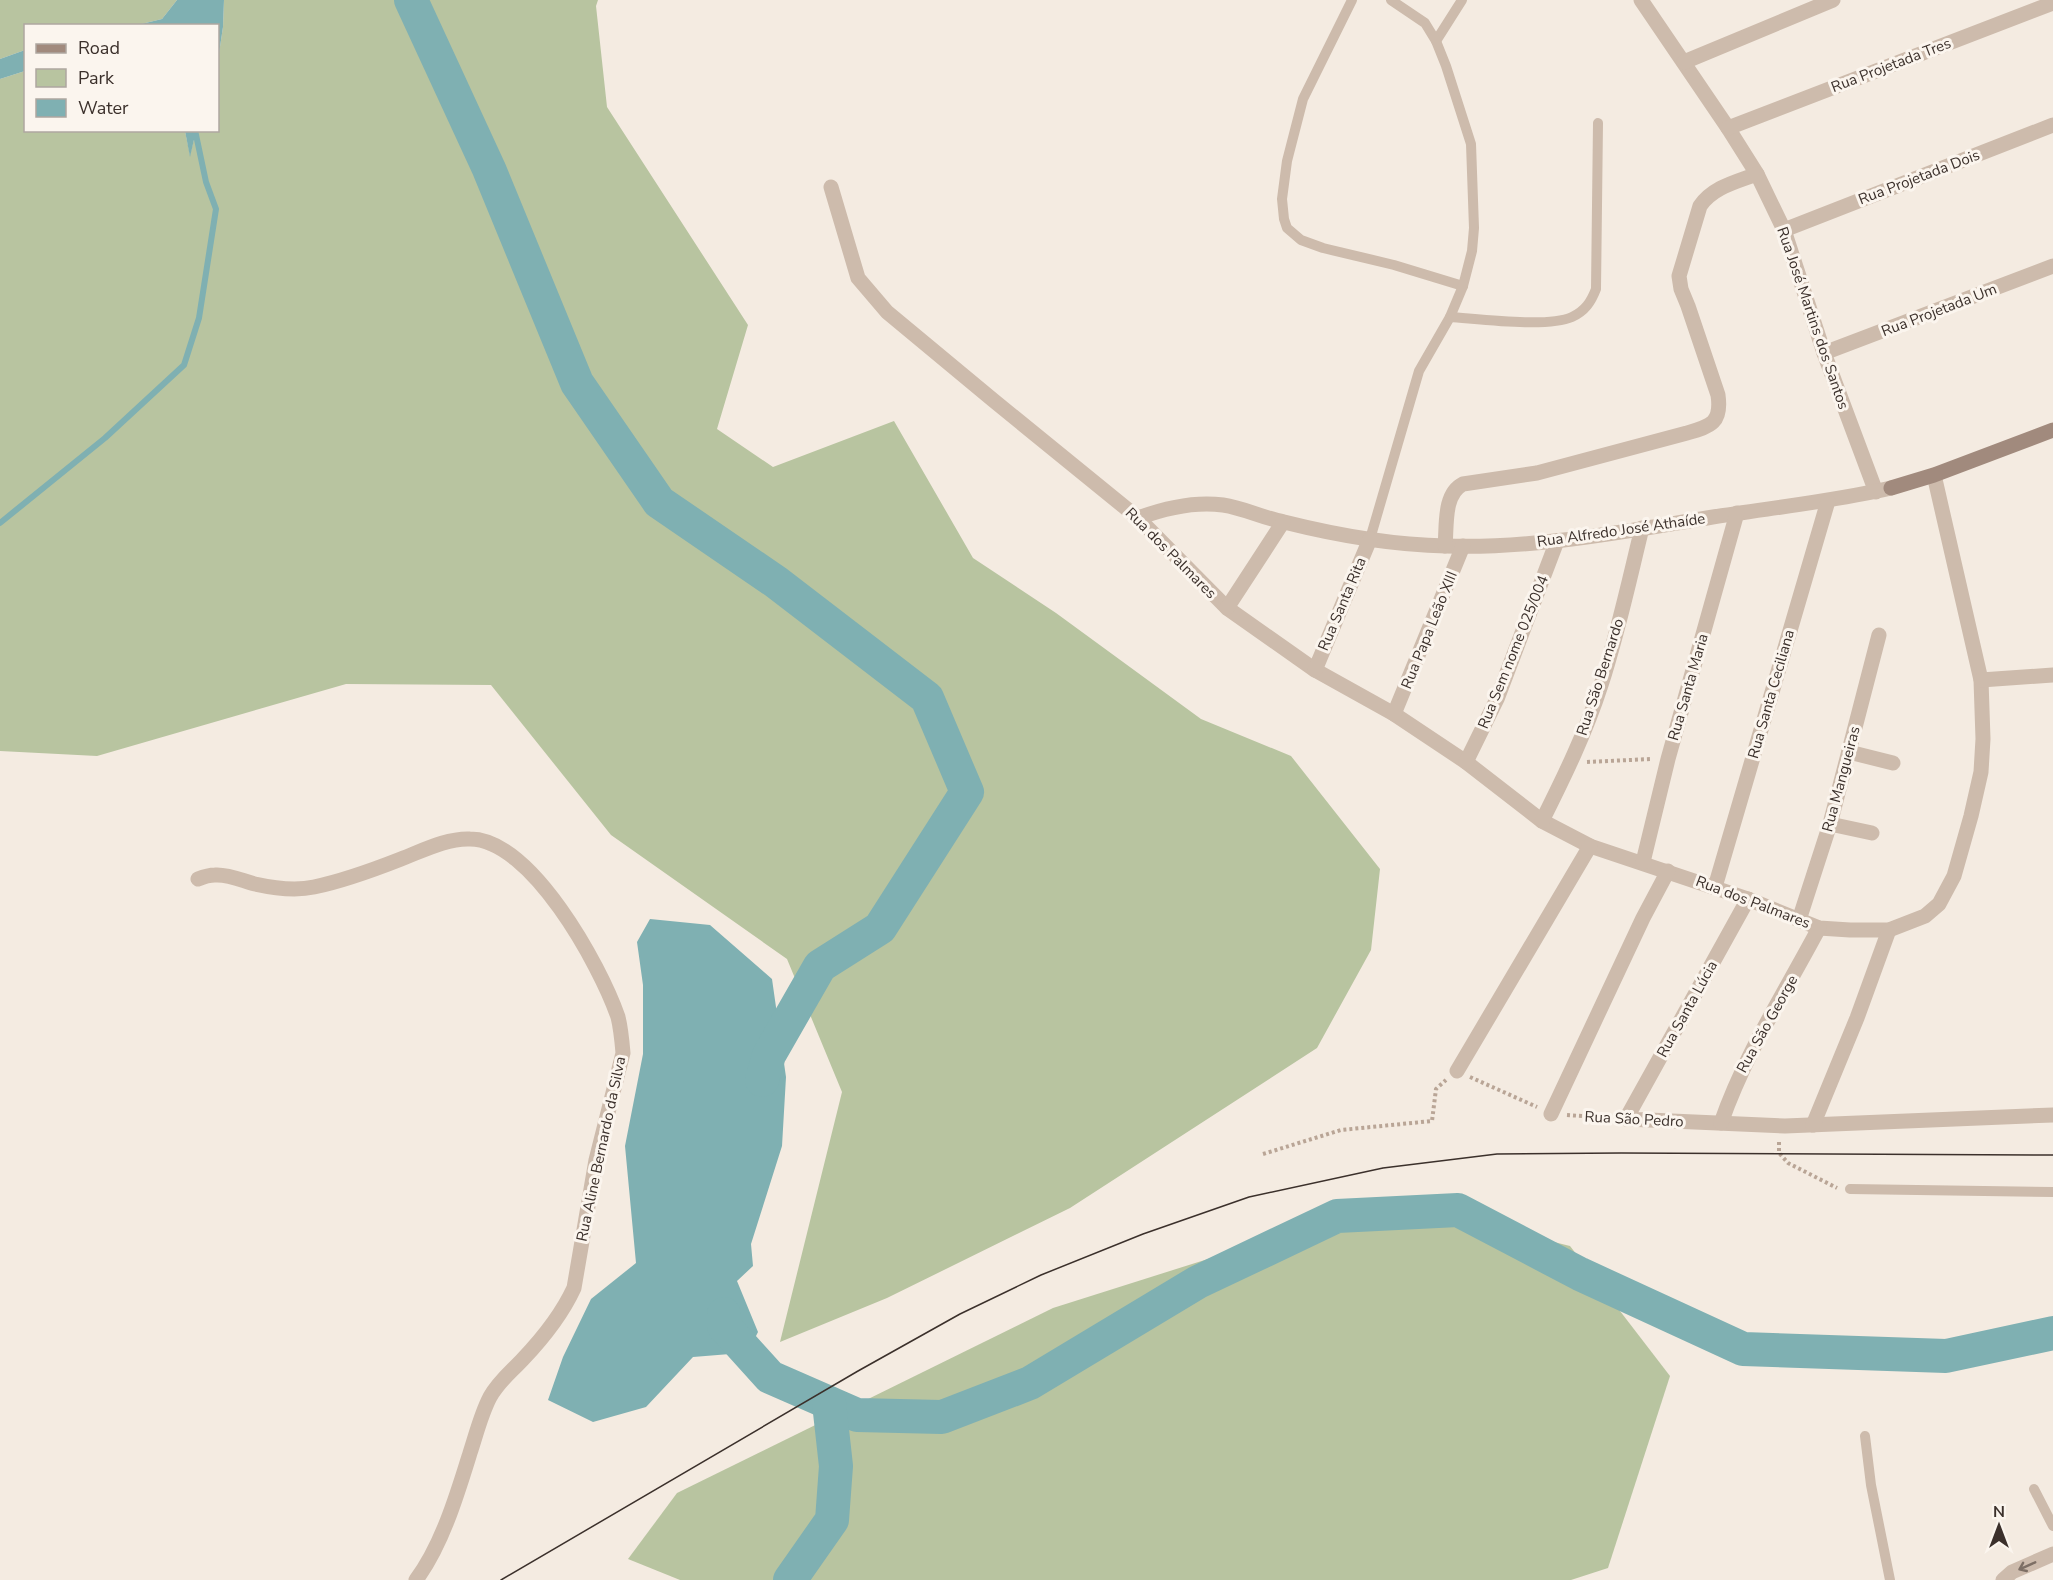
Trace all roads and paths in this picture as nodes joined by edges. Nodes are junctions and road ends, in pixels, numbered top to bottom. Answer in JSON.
{"nodes":[{"id":1,"x":1352,"y":0,"type":"edge"},
{"id":2,"x":1391,"y":0,"type":"edge"},
{"id":3,"x":1462,"y":0,"type":"edge"},
{"id":4,"x":1833,"y":0,"type":"edge"},
{"id":5,"x":1644,"y":1,"type":"edge"},
{"id":6,"x":2053,"y":3,"type":"edge"},
{"id":7,"x":1436,"y":41,"type":"junction"},
{"id":8,"x":1684,"y":62,"type":"junction"},
{"id":9,"x":1598,"y":123,"type":"dead end"},
{"id":10,"x":2053,"y":125,"type":"edge"},
{"id":11,"x":1728,"y":128,"type":"junction"},
{"id":12,"x":1757,"y":174,"type":"junction"},
{"id":13,"x":831,"y":187,"type":"dead end"},
{"id":14,"x":1784,"y":230,"type":"junction"},
{"id":15,"x":2053,"y":266,"type":"edge"},
{"id":16,"x":1463,"y":286,"type":"junction"},
{"id":17,"x":1450,"y":317,"type":"junction"},
{"id":18,"x":1824,"y":354,"type":"junction"},
{"id":19,"x":2053,"y":430,"type":"edge"},
{"id":20,"x":1934,"y":475,"type":"junction"},
{"id":21,"x":1876,"y":492,"type":"junction"},
{"id":22,"x":1828,"y":501,"type":"junction"},
{"id":23,"x":1737,"y":513,"type":"junction"},
{"id":24,"x":1138,"y":518,"type":"junction"},
{"id":25,"x":1283,"y":522,"type":"junction"},
{"id":26,"x":1642,"y":528,"type":"junction"},
{"id":27,"x":1370,"y":539,"type":"junction"},
{"id":28,"x":1557,"y":541,"type":"junction"},
{"id":29,"x":1445,"y":546,"type":"junction"},
{"id":30,"x":1463,"y":546,"type":"junction"},
{"id":31,"x":1227,"y":608,"type":"junction"},
{"id":32,"x":1879,"y":635,"type":"dead end"},
{"id":33,"x":1315,"y":670,"type":"junction"},
{"id":34,"x":2053,"y":675,"type":"edge"},
{"id":35,"x":1981,"y":680,"type":"junction"},
{"id":36,"x":1394,"y":714,"type":"junction"},
{"id":37,"x":1849,"y":752,"type":"junction"},
{"id":38,"x":1668,"y":759,"type":"junction"},
{"id":39,"x":1466,"y":762,"type":"junction"},
{"id":40,"x":1571,"y":763,"type":"junction"},
{"id":41,"x":1893,"y":763,"type":"dead end"},
{"id":42,"x":1542,"y":821,"type":"junction"},
{"id":43,"x":1830,"y":824,"type":"junction"},
{"id":44,"x":1872,"y":833,"type":"dead end"},
{"id":45,"x":1590,"y":846,"type":"junction"},
{"id":46,"x":1643,"y":862,"type":"junction"},
{"id":47,"x":1668,"y":871,"type":"junction"},
{"id":48,"x":198,"y":879,"type":"dead end"},
{"id":49,"x":1714,"y":887,"type":"junction"},
{"id":50,"x":1748,"y":899,"type":"junction"},
{"id":51,"x":1799,"y":921,"type":"junction"},
{"id":52,"x":1819,"y":928,"type":"junction"},
{"id":53,"x":1889,"y":930,"type":"junction"},
{"id":54,"x":1457,"y":1071,"type":"junction"},
{"id":55,"x":1551,"y":1114,"type":"junction"},
{"id":56,"x":2053,"y":1115,"type":"edge"},
{"id":57,"x":1626,"y":1119,"type":"junction"},
{"id":58,"x":1721,"y":1123,"type":"junction"},
{"id":59,"x":1813,"y":1125,"type":"junction"},
{"id":60,"x":1785,"y":1126,"type":"junction"},
{"id":61,"x":1263,"y":1154,"type":"dead end"},
{"id":62,"x":1850,"y":1189,"type":"joint"},
{"id":63,"x":2053,"y":1192,"type":"edge"},
{"id":64,"x":1865,"y":1436,"type":"dead end"},
{"id":65,"x":2034,"y":1489,"type":"dead end"},
{"id":66,"x":2053,"y":1526,"type":"edge"},
{"id":67,"x":2053,"y":1554,"type":"edge"},
{"id":68,"x":416,"y":1580,"type":"edge"},
{"id":69,"x":1890,"y":1580,"type":"edge"},
{"id":70,"x":2003,"y":1580,"type":"edge"}],
"edges":[{"from":1,"to":16,"type":"lane"},
{"from":2,"to":7,"type":"lane"},
{"from":3,"to":7,"type":"lane"},
{"from":4,"to":8,"type":"street"},
{"from":5,"to":8,"type":"street","name":"Rua José Martins dos Santos"},
{"from":6,"to":11,"type":"street","name":"Rua Projetada Tres"},
{"from":7,"to":16,"type":"lane"},
{"from":8,"to":11,"type":"street","name":"Rua José Martins dos Santos"},
{"from":9,"to":17,"type":"lane"},
{"from":10,"to":14,"type":"street","name":"Rua Projetada Dois"},
{"from":11,"to":12,"type":"street","name":"Rua José Martins dos Santos"},
{"from":12,"to":14,"type":"street","name":"Rua José Martins dos Santos"},
{"from":12,"to":29,"type":"street"},
{"from":13,"to":24,"type":"street","name":"Rua dos Palmares"},
{"from":14,"to":18,"type":"street","name":"Rua José Martins dos Santos"},
{"from":15,"to":18,"type":"street","name":"Rua Projetada Um"},
{"from":16,"to":17,"type":"lane"},
{"from":17,"to":27,"type":"lane"},
{"from":18,"to":21,"type":"street","name":"Rua José Martins dos Santos"},
{"from":19,"to":20,"type":"street"},
{"from":20,"to":21,"type":"street","name":"Rua Alfredo José Athaíde"},
{"from":20,"to":35,"type":"street","name":"Rua dos Palmares"},
{"from":21,"to":22,"type":"street","name":"Rua Alfredo José Athaíde"},
{"from":22,"to":23,"type":"street","name":"Rua Alfredo José Athaíde"},
{"from":22,"to":49,"type":"street","name":"Rua Santa Ceciliana"},
{"from":23,"to":26,"type":"street","name":"Rua Alfredo José Athaíde"},
{"from":23,"to":38,"type":"street","name":"Rua Santa Maria"},
{"from":24,"to":25,"type":"street","name":"Rua Alfredo José Athaíde"},
{"from":24,"to":31,"type":"street","name":"Rua dos Palmares"},
{"from":25,"to":27,"type":"street","name":"Rua Alfredo José Athaíde"},
{"from":25,"to":31,"type":"street"},
{"from":26,"to":28,"type":"street","name":"Rua Alfredo José Athaíde"},
{"from":26,"to":40,"type":"street","name":"Rua São Bernardo"},
{"from":27,"to":29,"type":"street","name":"Rua Alfredo José Athaíde"},
{"from":27,"to":33,"type":"street","name":"Rua Santa Rita"},
{"from":28,"to":30,"type":"street","name":"Rua Alfredo José Athaíde"},
{"from":28,"to":39,"type":"street","name":"Rua Sem nome 025/004"},
{"from":29,"to":30,"type":"street","name":"Rua Alfredo José Athaíde"},
{"from":30,"to":36,"type":"street","name":"Rua Papa Leão XIII"},
{"from":31,"to":33,"type":"street","name":"Rua dos Palmares"},
{"from":32,"to":37,"type":"street","name":"Rua Mangueiras"},
{"from":33,"to":36,"type":"street","name":"Rua dos Palmares"},
{"from":34,"to":35,"type":"street"},
{"from":35,"to":53,"type":"street","name":"Rua dos Palmares"},
{"from":36,"to":39,"type":"street","name":"Rua dos Palmares"},
{"from":37,"to":41,"type":"street"},
{"from":37,"to":43,"type":"street","name":"Rua Mangueiras"},
{"from":38,"to":40,"type":"path"},
{"from":38,"to":46,"type":"street","name":"Rua Santa Maria"},
{"from":39,"to":42,"type":"street","name":"Rua dos Palmares"},
{"from":40,"to":42,"type":"street","name":"Rua São Bernardo"},
{"from":42,"to":45,"type":"street","name":"Rua dos Palmares"},
{"from":43,"to":44,"type":"street"},
{"from":43,"to":51,"type":"street","name":"Rua Mangueiras"},
{"from":45,"to":46,"type":"street","name":"Rua dos Palmares"},
{"from":45,"to":54,"type":"street"},
{"from":46,"to":47,"type":"street","name":"Rua dos Palmares"},
{"from":47,"to":49,"type":"street","name":"Rua dos Palmares"},
{"from":47,"to":55,"type":"street"},
{"from":48,"to":68,"type":"street","name":"Rua Aline Bernardo da Silva"},
{"from":49,"to":50,"type":"street","name":"Rua dos Palmares"},
{"from":50,"to":51,"type":"street","name":"Rua dos Palmares"},
{"from":50,"to":57,"type":"street","name":"Rua Santa Lúcia"},
{"from":51,"to":52,"type":"street","name":"Rua dos Palmares"},
{"from":52,"to":53,"type":"street","name":"Rua dos Palmares"},
{"from":52,"to":58,"type":"street","name":"Rua São George"},
{"from":53,"to":59,"type":"street"},
{"from":54,"to":55,"type":"path","name":"Rua São Pedro"},
{"from":54,"to":61,"type":"path"},
{"from":55,"to":57,"type":"path","name":"Rua São Pedro"},
{"from":56,"to":59,"type":"street","name":"Rua São Pedro"},
{"from":57,"to":58,"type":"street","name":"Rua São Pedro"},
{"from":58,"to":60,"type":"street","name":"Rua São Pedro"},
{"from":59,"to":60,"type":"street","name":"Rua São Pedro"},
{"from":60,"to":62,"type":"path"},
{"from":62,"to":63,"type":"lane"},
{"from":64,"to":69,"type":"lane"},
{"from":65,"to":66,"type":"lane"},
{"from":67,"to":70,"type":"street","one_way":true}]}
